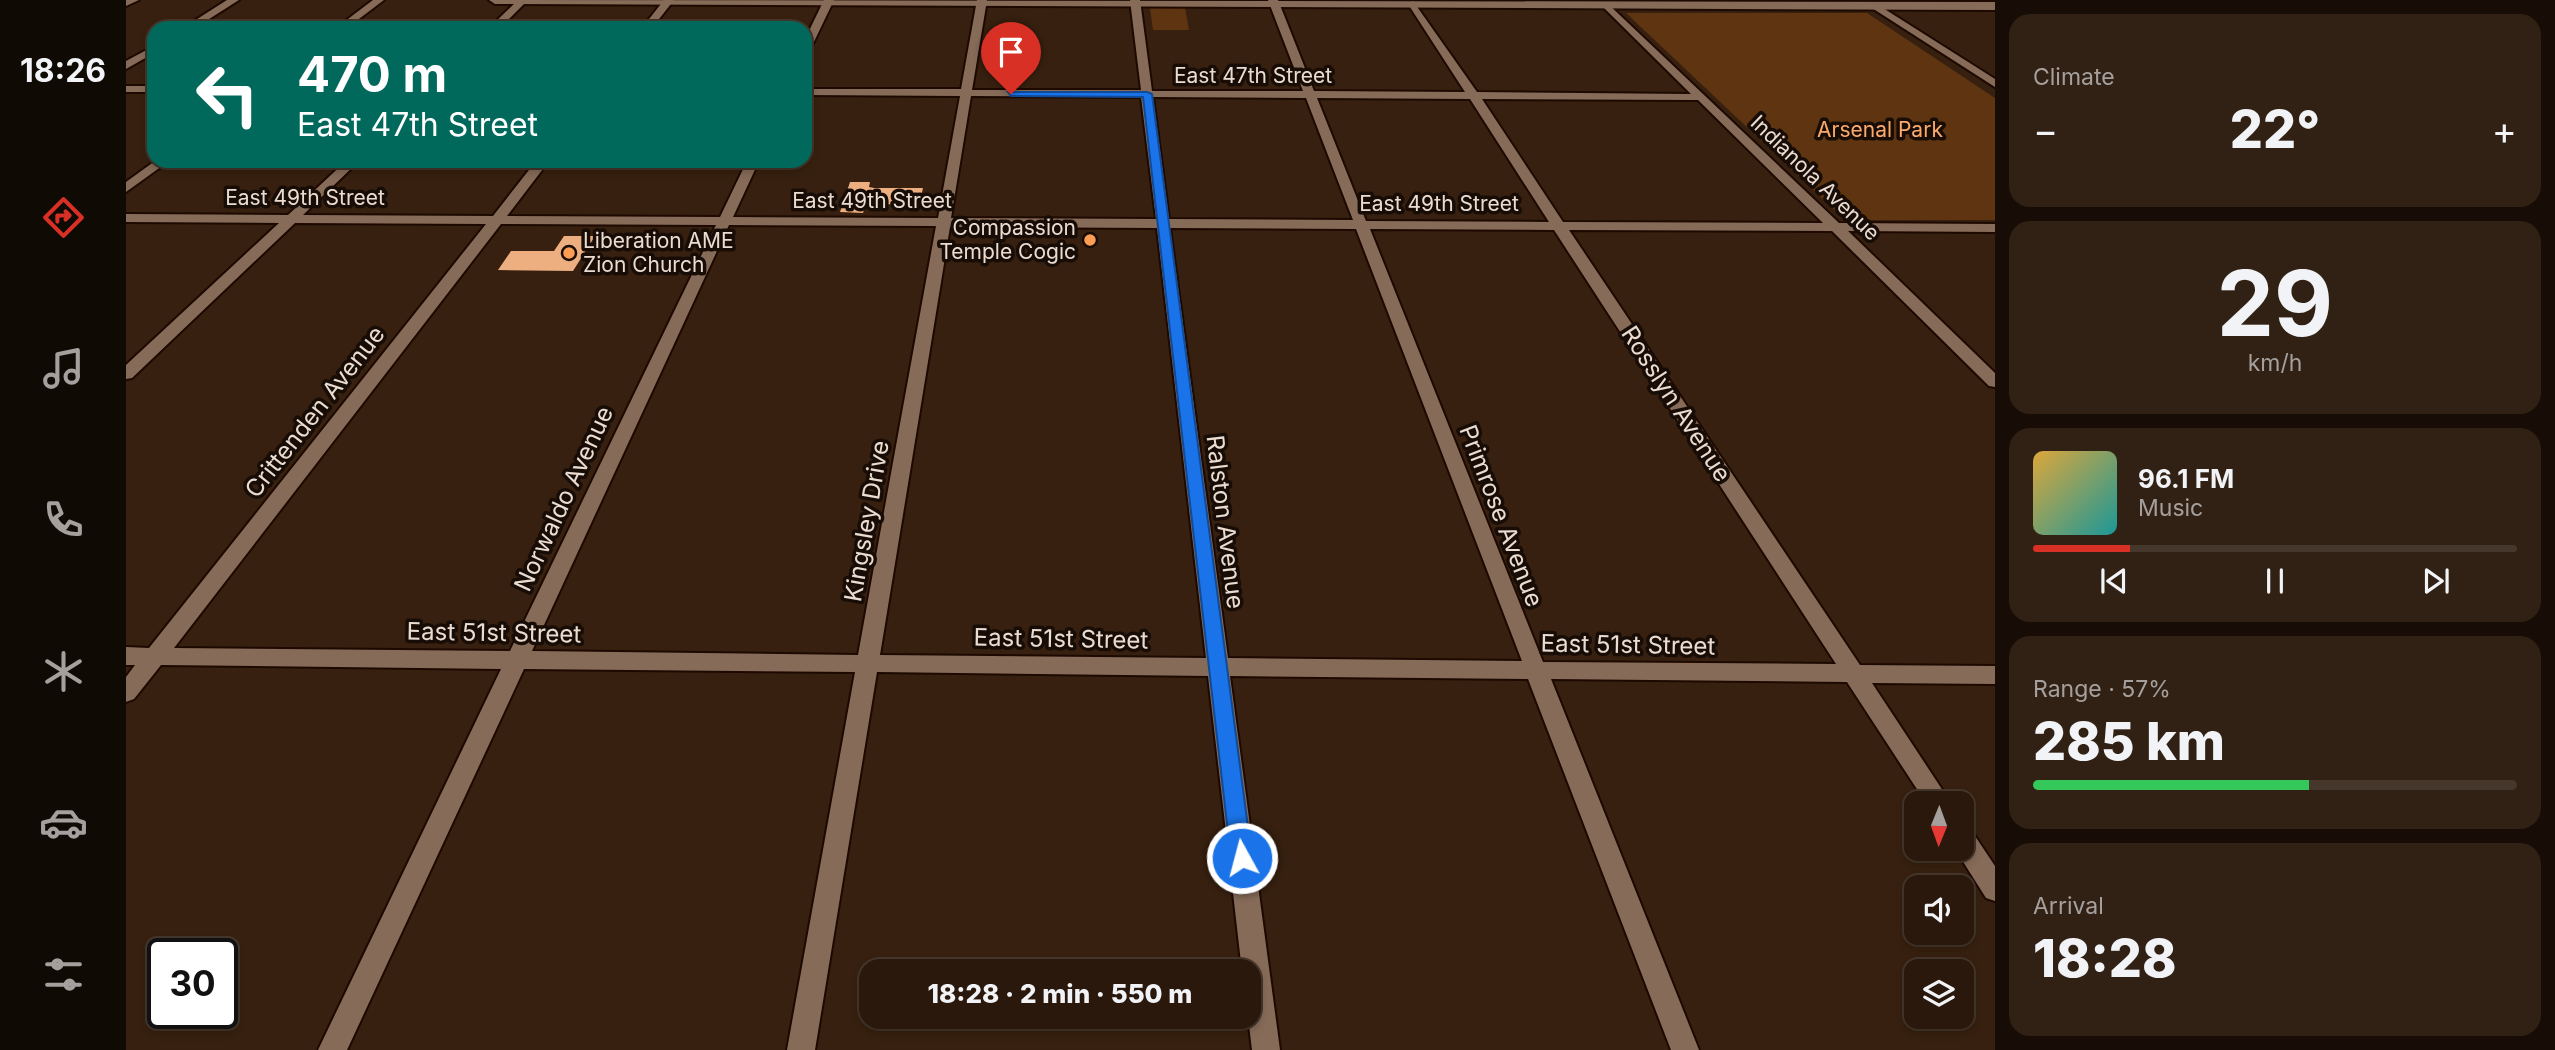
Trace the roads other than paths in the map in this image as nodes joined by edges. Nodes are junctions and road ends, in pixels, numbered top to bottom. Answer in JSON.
{"nodes":[{"id":1,"x":134,"y":0,"type":"edge"},
{"id":2,"x":234,"y":0,"type":"edge"},
{"id":3,"x":379,"y":0,"type":"edge"},
{"id":4,"x":495,"y":0,"type":"edge"},
{"id":5,"x":523,"y":0,"type":"edge"},
{"id":6,"x":668,"y":0,"type":"edge"},
{"id":7,"x":828,"y":1,"type":"edge"},
{"id":8,"x":982,"y":1,"type":"edge"},
{"id":9,"x":1136,"y":1,"type":"edge"},
{"id":10,"x":1274,"y":2,"type":"edge"},
{"id":11,"x":1524,"y":2,"type":"edge"},
{"id":12,"x":126,"y":3,"type":"edge"},
{"id":13,"x":1776,"y":3,"type":"edge"},
{"id":14,"x":1413,"y":4,"type":"junction"},
{"id":15,"x":1606,"y":5,"type":"junction"},
{"id":16,"x":1875,"y":6,"type":"junction"},
{"id":17,"x":1995,"y":6,"type":"edge"},
{"id":18,"x":200,"y":21,"type":"edge"},
{"id":19,"x":350,"y":21,"type":"edge"},
{"id":20,"x":501,"y":21,"type":"edge"},
{"id":21,"x":652,"y":21,"type":"edge"},
{"id":22,"x":812,"y":35,"type":"edge"},
{"id":23,"x":147,"y":53,"type":"edge"},
{"id":24,"x":126,"y":66,"type":"edge"},
{"id":25,"x":1995,"y":84,"type":"edge"},
{"id":26,"x":126,"y":89,"type":"edge"},
{"id":27,"x":147,"y":89,"type":"edge"},
{"id":28,"x":812,"y":92,"type":"edge"},
{"id":29,"x":966,"y":93,"type":"junction"},
{"id":30,"x":1147,"y":94,"type":"junction"},
{"id":31,"x":1310,"y":95,"type":"junction"},
{"id":32,"x":1474,"y":96,"type":"junction"},
{"id":33,"x":1701,"y":97,"type":"junction"},
{"id":34,"x":153,"y":168,"type":"edge"},
{"id":35,"x":345,"y":168,"type":"edge"},
{"id":36,"x":537,"y":168,"type":"edge"},
{"id":37,"x":750,"y":168,"type":"edge"},
{"id":38,"x":126,"y":188,"type":"edge"},
{"id":39,"x":126,"y":218,"type":"edge"},
{"id":40,"x":290,"y":219,"type":"junction"},
{"id":41,"x":496,"y":220,"type":"junction"},
{"id":42,"x":724,"y":222,"type":"junction"},
{"id":43,"x":944,"y":223,"type":"junction"},
{"id":44,"x":1163,"y":224,"type":"junction"},
{"id":45,"x":1361,"y":225,"type":"junction"},
{"id":46,"x":1559,"y":226,"type":"junction"},
{"id":47,"x":1835,"y":227,"type":"junction"},
{"id":48,"x":1995,"y":228,"type":"edge"},
{"id":49,"x":126,"y":374,"type":"edge"},
{"id":50,"x":1995,"y":382,"type":"edge"},
{"id":51,"x":126,"y":656,"type":"edge"},
{"id":52,"x":155,"y":656,"type":"junction"},
{"id":53,"x":517,"y":660,"type":"junction"},
{"id":54,"x":867,"y":663,"type":"junction"},
{"id":55,"x":1218,"y":667,"type":"junction"},
{"id":56,"x":1535,"y":670,"type":"junction"},
{"id":57,"x":1853,"y":673,"type":"junction"},
{"id":58,"x":1995,"y":675,"type":"edge"},
{"id":59,"x":126,"y":693,"type":"edge"},
{"id":60,"x":1931,"y":791,"type":"edge"},
{"id":61,"x":1974,"y":857,"type":"edge"},
{"id":62,"x":1995,"y":889,"type":"edge"},
{"id":63,"x":332,"y":1050,"type":"edge"},
{"id":64,"x":802,"y":1050,"type":"edge"},
{"id":65,"x":1266,"y":1050,"type":"edge"},
{"id":66,"x":1685,"y":1050,"type":"edge"}],
"edges":[{"from":1,"to":12,"type":"street"},
{"from":2,"to":18,"type":"street"},
{"from":3,"to":19,"type":"street"},
{"from":4,"to":5,"type":"main road"},
{"from":5,"to":6,"type":"main road"},
{"from":5,"to":20,"type":"street"},
{"from":6,"to":7,"type":"main road"},
{"from":6,"to":21,"type":"street"},
{"from":7,"to":8,"type":"main road"},
{"from":7,"to":22,"type":"street"},
{"from":8,"to":9,"type":"main road"},
{"from":8,"to":29,"type":"street","name":"Kingsley Drive"},
{"from":9,"to":10,"type":"main road"},
{"from":9,"to":30,"type":"street","name":"Ralston Avenue"},
{"from":10,"to":14,"type":"main road"},
{"from":10,"to":31,"type":"street","name":"Primrose Avenue"},
{"from":11,"to":14,"type":"main road"},
{"from":11,"to":15,"type":"main road"},
{"from":13,"to":15,"type":"main road"},
{"from":13,"to":16,"type":"main road"},
{"from":14,"to":32,"type":"street","name":"Rosslyn Avenue"},
{"from":15,"to":33,"type":"street","name":"Indianola Avenue"},
{"from":16,"to":17,"type":"main road"},
{"from":16,"to":25,"type":"street"},
{"from":23,"to":24,"type":"street"},
{"from":26,"to":27,"type":"street"},
{"from":28,"to":29,"type":"street","name":"East 47th Street"},
{"from":29,"to":30,"type":"street","name":"East 47th Street"},
{"from":29,"to":43,"type":"street","name":"Kingsley Drive"},
{"from":30,"to":31,"type":"street","name":"East 47th Street"},
{"from":30,"to":44,"type":"street","name":"Ralston Avenue"},
{"from":31,"to":32,"type":"street","name":"East 47th Street"},
{"from":31,"to":45,"type":"street","name":"Primrose Avenue"},
{"from":32,"to":33,"type":"street","name":"East 47th Street"},
{"from":32,"to":46,"type":"street","name":"Rosslyn Avenue"},
{"from":33,"to":47,"type":"street","name":"Indianola Avenue"},
{"from":34,"to":38,"type":"street"},
{"from":35,"to":40,"type":"street"},
{"from":36,"to":41,"type":"street","name":"Crittenden Avenue"},
{"from":37,"to":42,"type":"street","name":"Norwaldo Avenue"},
{"from":39,"to":40,"type":"street","name":"East 49th Street"},
{"from":40,"to":41,"type":"street","name":"East 49th Street"},
{"from":40,"to":49,"type":"street"},
{"from":41,"to":42,"type":"street","name":"East 49th Street"},
{"from":41,"to":52,"type":"street","name":"Crittenden Avenue"},
{"from":42,"to":43,"type":"street","name":"East 49th Street"},
{"from":42,"to":53,"type":"street","name":"Norwaldo Avenue"},
{"from":43,"to":44,"type":"street","name":"East 49th Street"},
{"from":43,"to":54,"type":"street","name":"Kingsley Drive"},
{"from":44,"to":45,"type":"street","name":"East 49th Street"},
{"from":44,"to":55,"type":"street","name":"Ralston Avenue"},
{"from":45,"to":46,"type":"street","name":"East 49th Street"},
{"from":45,"to":56,"type":"street","name":"Primrose Avenue"},
{"from":46,"to":47,"type":"street","name":"East 49th Street"},
{"from":46,"to":57,"type":"street","name":"Rosslyn Avenue"},
{"from":47,"to":48,"type":"street","name":"East 49th Street"},
{"from":47,"to":50,"type":"street","name":"Indianola Avenue"},
{"from":51,"to":52,"type":"street","name":"East 51st Street"},
{"from":52,"to":53,"type":"street","name":"East 51st Street"},
{"from":52,"to":59,"type":"street","name":"Crittenden Avenue"},
{"from":53,"to":54,"type":"street","name":"East 51st Street"},
{"from":53,"to":63,"type":"street","name":"Norwaldo Avenue"},
{"from":54,"to":55,"type":"street","name":"East 51st Street"},
{"from":54,"to":64,"type":"street","name":"Kingsley Drive"},
{"from":55,"to":56,"type":"street","name":"East 51st Street"},
{"from":55,"to":65,"type":"street","name":"Ralston Avenue"},
{"from":56,"to":57,"type":"street","name":"East 51st Street"},
{"from":56,"to":66,"type":"street","name":"Primrose Avenue"},
{"from":57,"to":58,"type":"street","name":"East 51st Street"},
{"from":57,"to":60,"type":"street","name":"Rosslyn Avenue"},
{"from":61,"to":62,"type":"street"}]}
